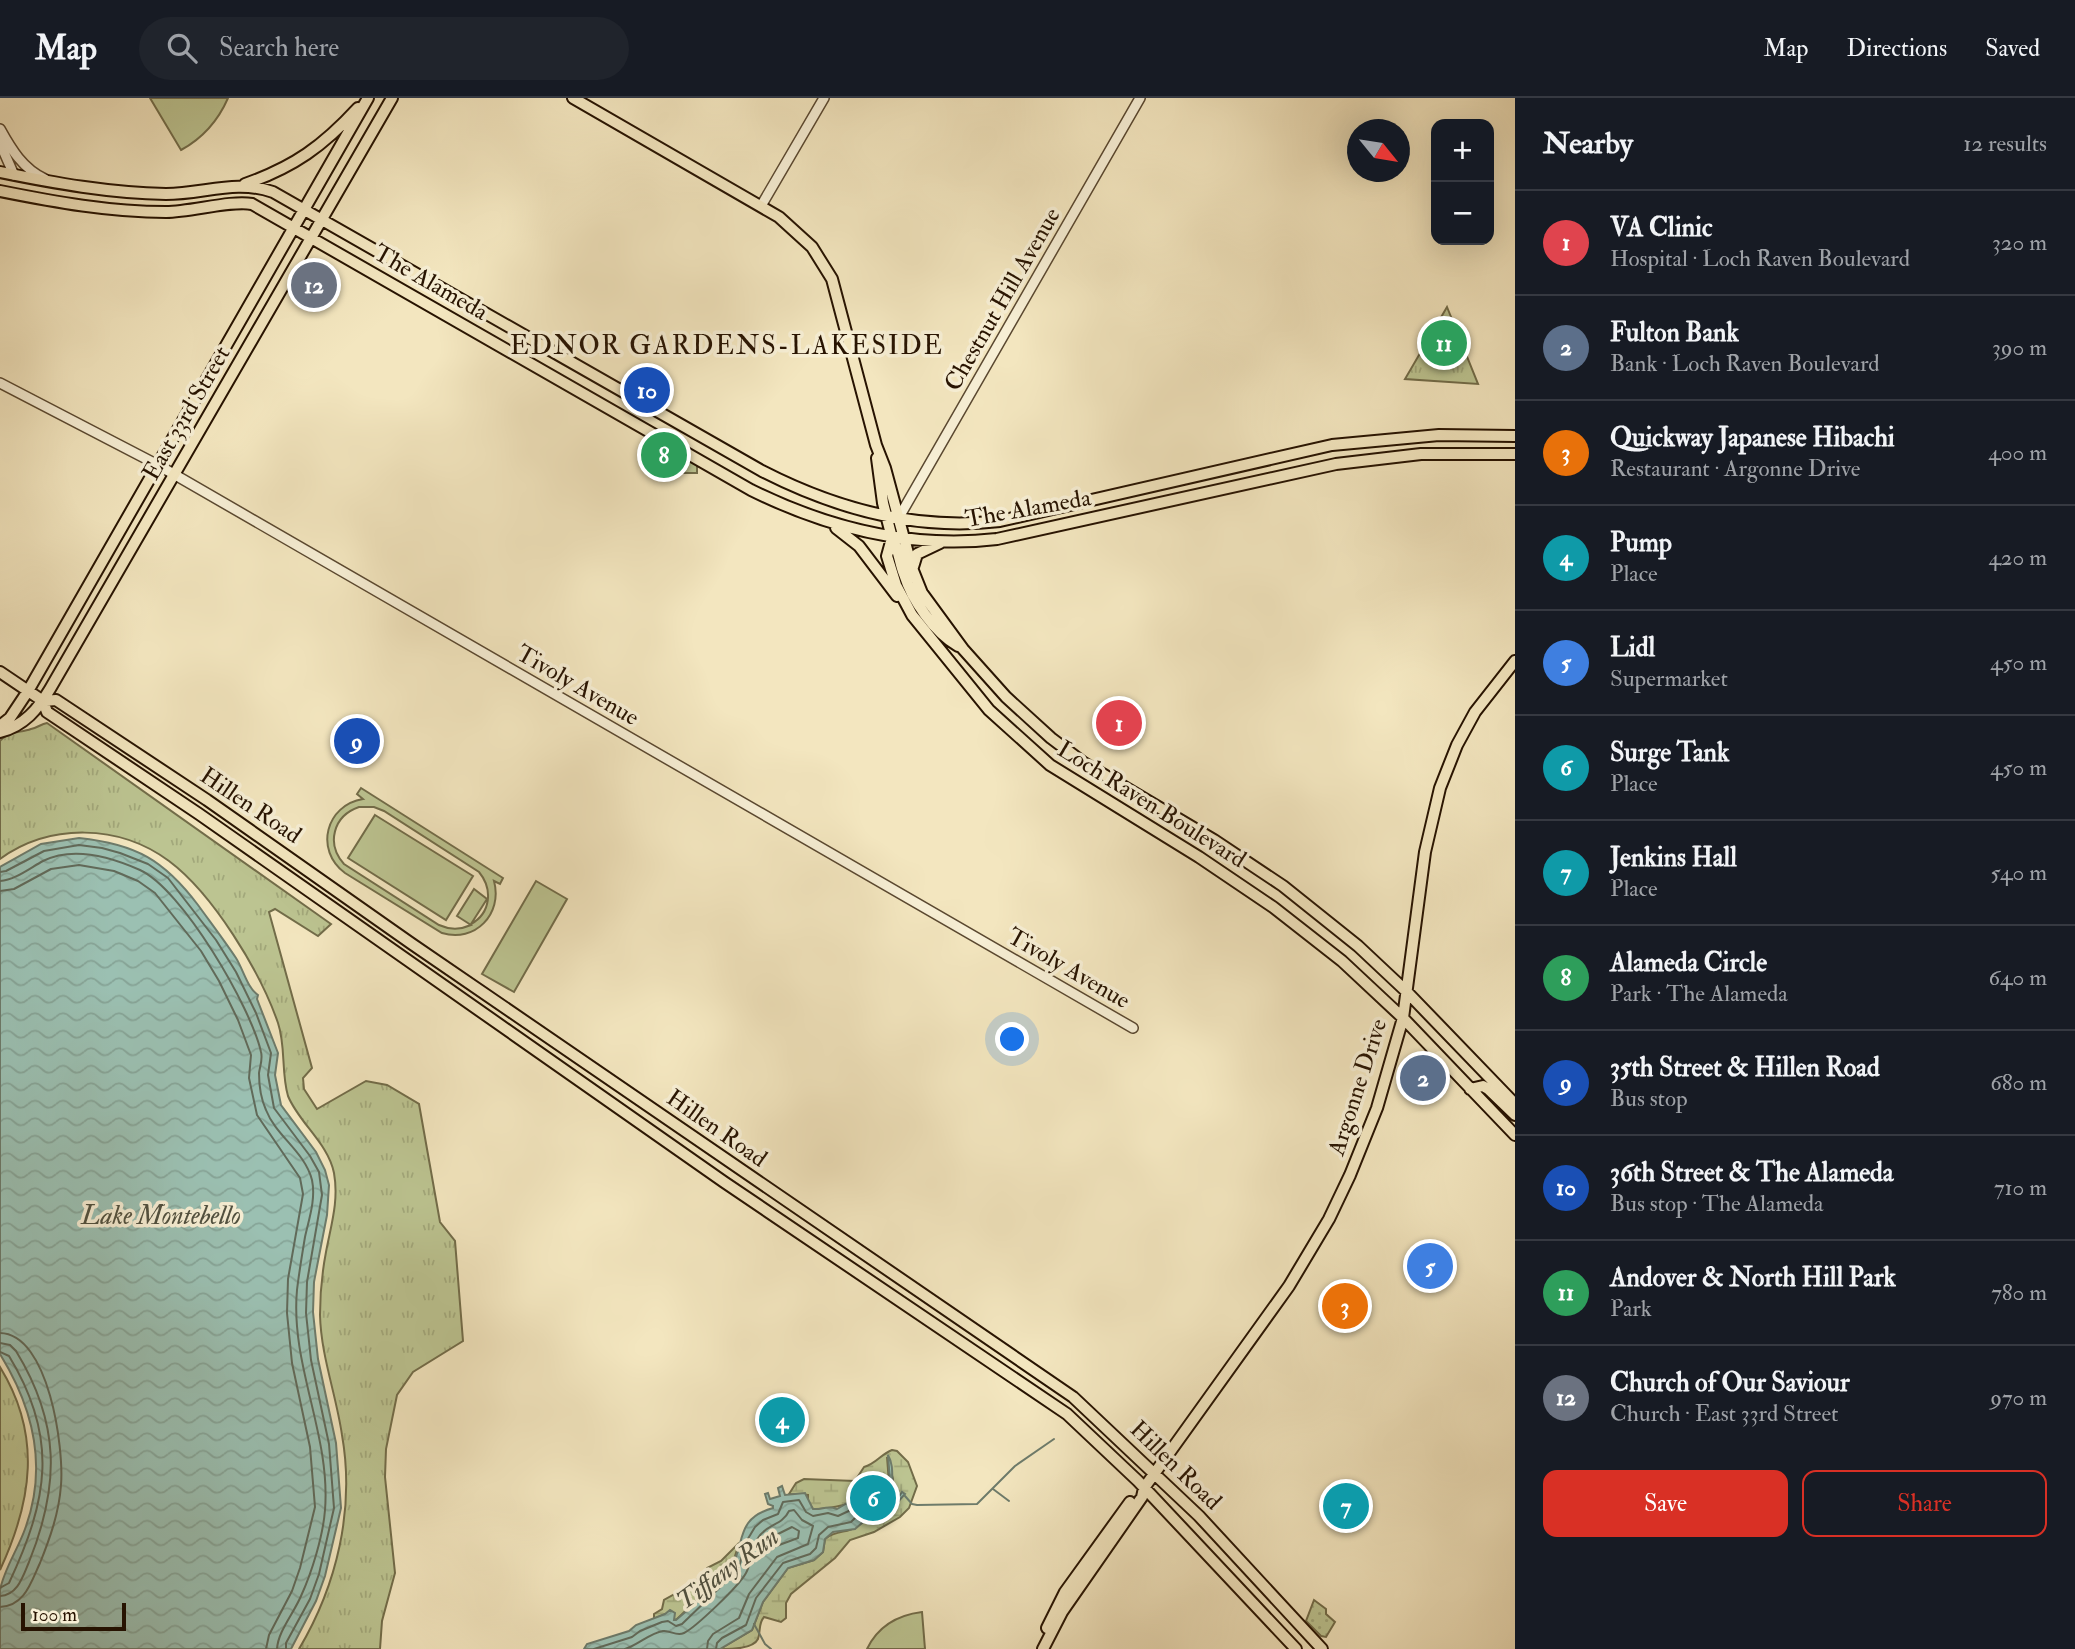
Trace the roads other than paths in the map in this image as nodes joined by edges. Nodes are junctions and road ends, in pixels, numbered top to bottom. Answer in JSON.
{"nodes":[{"id":1,"x":367,"y":98,"type":"edge"},
{"id":2,"x":392,"y":98,"type":"edge"},
{"id":3,"x":573,"y":98,"type":"edge"},
{"id":4,"x":824,"y":98,"type":"edge"},
{"id":5,"x":1140,"y":98,"type":"edge"},
{"id":6,"x":0,"y":130,"type":"edge"},
{"id":7,"x":3,"y":150,"type":"junction"},
{"id":8,"x":0,"y":165,"type":"edge"},
{"id":9,"x":0,"y":172,"type":"edge"},
{"id":10,"x":14,"y":175,"type":"junction"},
{"id":11,"x":61,"y":183,"type":"junction"},
{"id":12,"x":242,"y":185,"type":"junction"},
{"id":13,"x":0,"y":191,"type":"edge"},
{"id":14,"x":35,"y":198,"type":"junction"},
{"id":15,"x":761,"y":206,"type":"junction"},
{"id":16,"x":304,"y":209,"type":"junction"},
{"id":17,"x":322,"y":219,"type":"junction"},
{"id":18,"x":294,"y":227,"type":"junction"},
{"id":19,"x":311,"y":237,"type":"junction"},
{"id":20,"x":0,"y":383,"type":"edge"},
{"id":21,"x":1515,"y":436,"type":"edge"},
{"id":22,"x":876,"y":445,"type":"junction"},
{"id":23,"x":1515,"y":454,"type":"edge"},
{"id":24,"x":158,"y":465,"type":"junction"},
{"id":25,"x":174,"y":474,"type":"junction"},
{"id":26,"x":842,"y":505,"type":"junction"},
{"id":27,"x":886,"y":517,"type":"junction"},
{"id":28,"x":898,"y":519,"type":"junction"},
{"id":29,"x":825,"y":521,"type":"junction"},
{"id":30,"x":898,"y":538,"type":"junction"},
{"id":31,"x":944,"y":542,"type":"junction"},
{"id":32,"x":915,"y":577,"type":"junction"},
{"id":33,"x":912,"y":615,"type":"junction"},
{"id":34,"x":963,"y":649,"type":"junction"},
{"id":35,"x":1515,"y":661,"type":"edge"},
{"id":36,"x":0,"y":672,"type":"edge"},
{"id":37,"x":28,"y":691,"type":"junction"},
{"id":38,"x":43,"y":701,"type":"junction"},
{"id":39,"x":0,"y":726,"type":"edge"},
{"id":40,"x":0,"y":732,"type":"edge"},
{"id":41,"x":1407,"y":992,"type":"junction"},
{"id":42,"x":1403,"y":1018,"type":"junction"},
{"id":43,"x":1133,"y":1028,"type":"dead end"},
{"id":44,"x":1486,"y":1073,"type":"junction"},
{"id":45,"x":1470,"y":1089,"type":"junction"},
{"id":46,"x":1515,"y":1104,"type":"edge"},
{"id":47,"x":1515,"y":1115,"type":"edge"},
{"id":48,"x":1515,"y":1135,"type":"edge"},
{"id":49,"x":1155,"y":1473,"type":"junction"},
{"id":50,"x":1144,"y":1488,"type":"junction"},
{"id":51,"x":1261,"y":1583,"type":"junction"},
{"id":52,"x":1245,"y":1596,"type":"junction"},
{"id":53,"x":1042,"y":1649,"type":"edge"},
{"id":54,"x":1296,"y":1649,"type":"edge"},
{"id":55,"x":1321,"y":1649,"type":"edge"}],
"edges":[{"from":1,"to":12,"type":"main road"},
{"from":1,"to":16,"type":"main road","name":"East 33rd Street"},
{"from":2,"to":17,"type":"main road","name":"East 33rd Street"},
{"from":3,"to":15,"type":"main road","name":"Loch Raven Boulevard"},
{"from":4,"to":15,"type":"street"},
{"from":5,"to":28,"type":"street","name":"Chestnut Hill Avenue"},
{"from":6,"to":7,"type":"street"},
{"from":6,"to":11,"type":"street"},
{"from":7,"to":8,"type":"street"},
{"from":7,"to":10,"type":"street"},
{"from":9,"to":10,"type":"main road","name":"The Alameda"},
{"from":10,"to":11,"type":"main road","name":"The Alameda"},
{"from":10,"to":14,"type":"main road"},
{"from":11,"to":12,"type":"main road","name":"The Alameda"},
{"from":12,"to":16,"type":"main road","name":"The Alameda"},
{"from":13,"to":14,"type":"main road","name":"The Alameda"},
{"from":14,"to":18,"type":"main road","name":"The Alameda"},
{"from":15,"to":22,"type":"main road","name":"Loch Raven Boulevard"},
{"from":16,"to":17,"type":"main road","name":"The Alameda"},
{"from":16,"to":18,"type":"main road","name":"East 33rd Street"},
{"from":17,"to":19,"type":"main road","name":"East 33rd Street"},
{"from":17,"to":26,"type":"main road","name":"The Alameda"},
{"from":18,"to":19,"type":"main road","name":"The Alameda"},
{"from":18,"to":24,"type":"main road","name":"East 33rd Street"},
{"from":19,"to":25,"type":"main road","name":"East 33rd Street"},
{"from":19,"to":29,"type":"main road","name":"The Alameda"},
{"from":20,"to":24,"type":"street","name":"Tivoly Avenue"},
{"from":21,"to":28,"type":"main road","name":"The Alameda"},
{"from":22,"to":27,"type":"main road","name":"Loch Raven Boulevard"},
{"from":22,"to":28,"type":"main road","name":"Loch Raven Boulevard"},
{"from":23,"to":31,"type":"main road","name":"The Alameda"},
{"from":24,"to":25,"type":"street","name":"Tivoly Avenue"},
{"from":24,"to":37,"type":"main road","name":"East 33rd Street"},
{"from":25,"to":38,"type":"main road","name":"East 33rd Street"},
{"from":25,"to":43,"type":"street","name":"Tivoly Avenue"},
{"from":26,"to":27,"type":"main road","name":"The Alameda"},
{"from":26,"to":30,"type":"main road"},
{"from":27,"to":28,"type":"main road","name":"The Alameda"},
{"from":27,"to":30,"type":"main road","name":"Loch Raven Boulevard"},
{"from":28,"to":30,"type":"main road","name":"Loch Raven Boulevard"},
{"from":29,"to":30,"type":"main road","name":"The Alameda"},
{"from":29,"to":33,"type":"main road"},
{"from":30,"to":31,"type":"main road","name":"The Alameda"},
{"from":30,"to":32,"type":"main road","name":"Loch Raven Boulevard"},
{"from":30,"to":33,"type":"main road","name":"Loch Raven Boulevard"},
{"from":30,"to":34,"type":"main road"},
{"from":31,"to":32,"type":"main road"},
{"from":32,"to":34,"type":"main road","name":"Loch Raven Boulevard"},
{"from":33,"to":42,"type":"main road","name":"Loch Raven Boulevard"},
{"from":34,"to":41,"type":"main road","name":"Loch Raven Boulevard"},
{"from":35,"to":41,"type":"main road","name":"Argonne Drive"},
{"from":36,"to":37,"type":"main road","name":"Hillen Road"},
{"from":37,"to":38,"type":"main road","name":"Hillen Road"},
{"from":37,"to":39,"type":"main road","name":"East 33rd Street"},
{"from":38,"to":40,"type":"main road","name":"East 33rd Street"},
{"from":38,"to":49,"type":"main road","name":"Hillen Road"},
{"from":38,"to":50,"type":"main road","name":"Hillen Road"},
{"from":41,"to":42,"type":"main road","name":"Argonne Drive"},
{"from":41,"to":44,"type":"main road","name":"Loch Raven Boulevard"},
{"from":42,"to":45,"type":"main road","name":"Loch Raven Boulevard"},
{"from":42,"to":49,"type":"main road","name":"Argonne Drive"},
{"from":44,"to":45,"type":"main road"},
{"from":44,"to":46,"type":"main road","name":"Loch Raven Boulevard"},
{"from":45,"to":47,"type":"main road"},
{"from":45,"to":48,"type":"main road","name":"Loch Raven Boulevard"},
{"from":49,"to":50,"type":"main road","name":"Argonne Drive"},
{"from":49,"to":51,"type":"main road","name":"Hillen Road"},
{"from":50,"to":52,"type":"main road","name":"Hillen Road"},
{"from":50,"to":53,"type":"main road","name":"Argonne Drive"},
{"from":51,"to":52,"type":"main road"},
{"from":51,"to":55,"type":"main road","name":"Hillen Road"},
{"from":52,"to":54,"type":"main road","name":"Hillen Road"}]}
